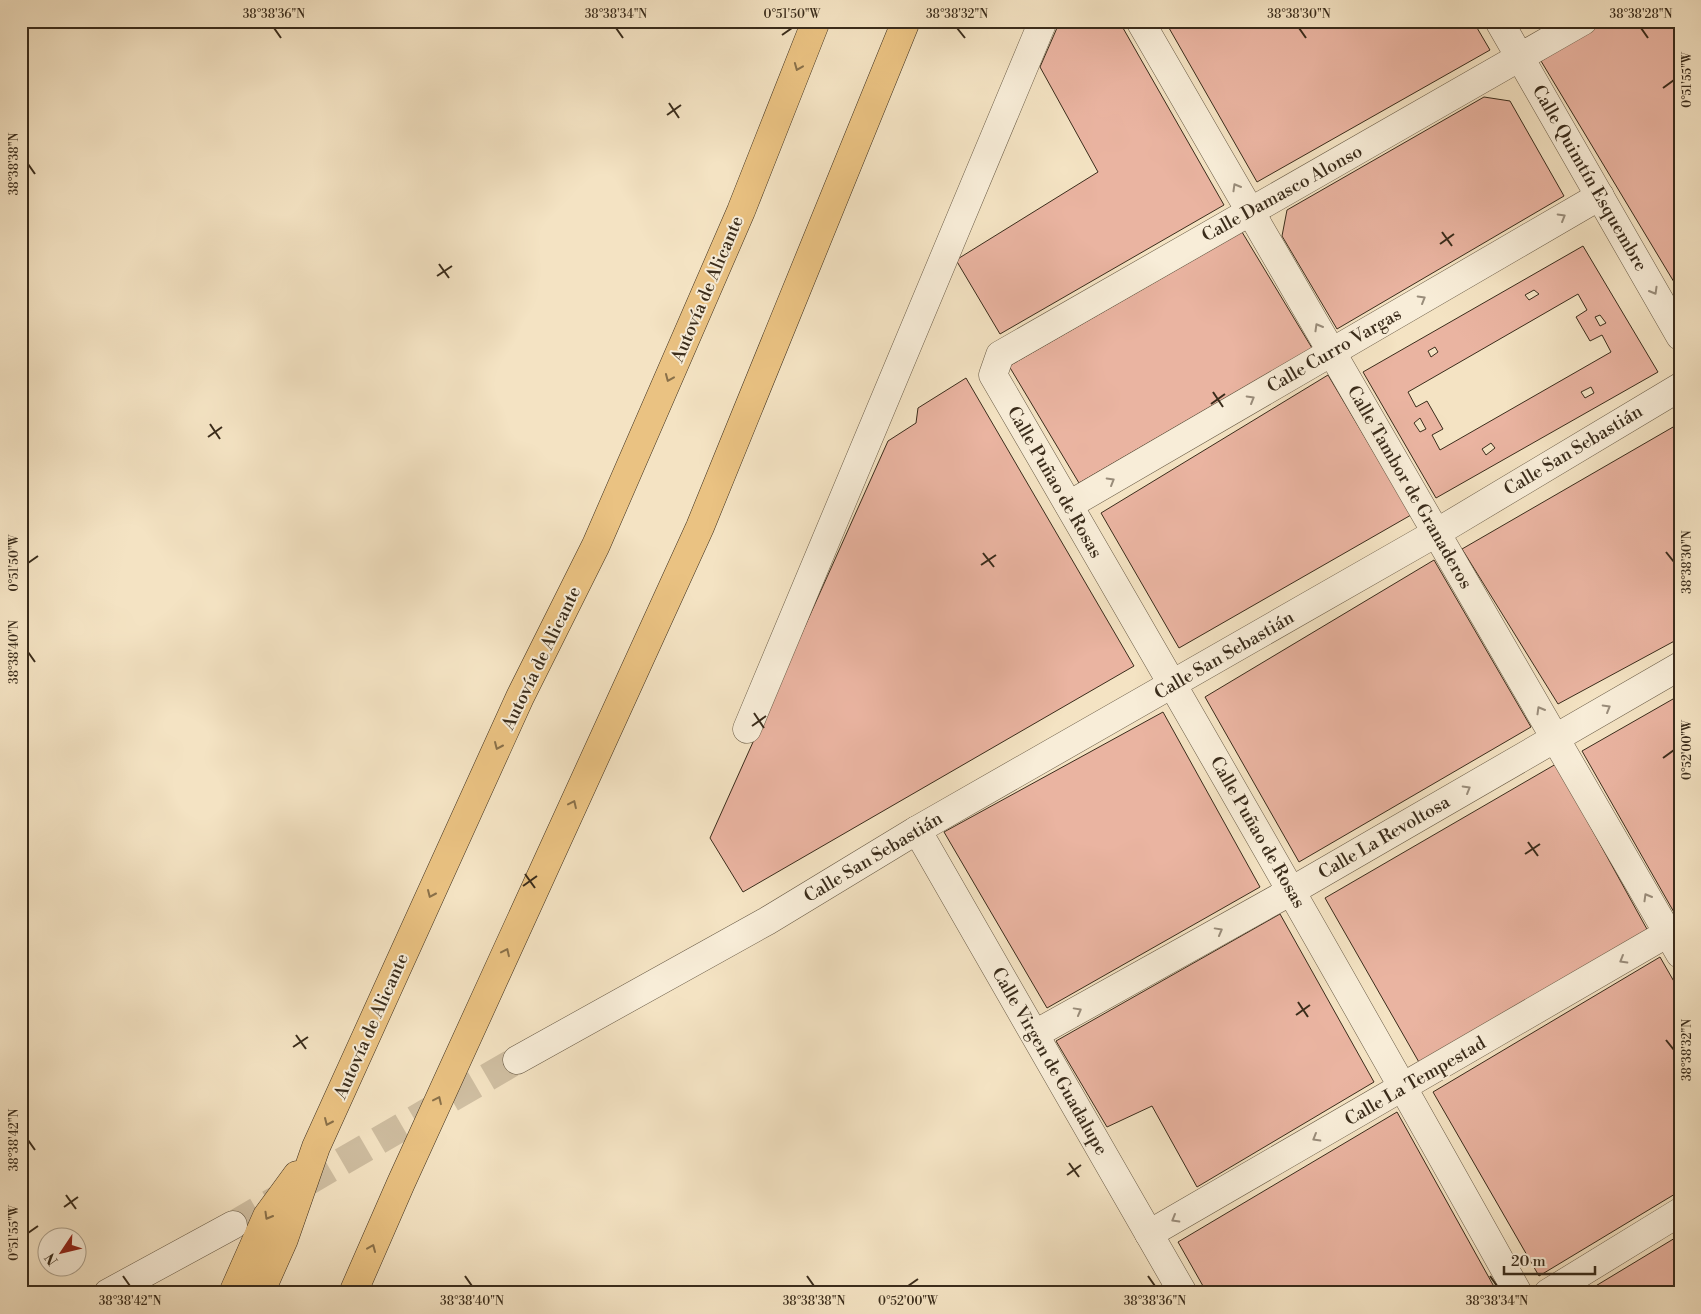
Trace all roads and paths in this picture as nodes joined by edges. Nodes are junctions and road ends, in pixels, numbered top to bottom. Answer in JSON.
{"nodes":[{"id":1,"x":816,"y":21,"type":"edge"},
{"id":2,"x":906,"y":21,"type":"edge"},
{"id":3,"x":1043,"y":21,"type":"edge"},
{"id":4,"x":1140,"y":21,"type":"edge"},
{"id":5,"x":1499,"y":21,"type":"edge"},
{"id":6,"x":1583,"y":21,"type":"edge"},
{"id":7,"x":1521,"y":58,"type":"junction"},
{"id":8,"x":1600,"y":196,"type":"junction"},
{"id":9,"x":1250,"y":211,"type":"junction"},
{"id":10,"x":1680,"y":336,"type":"edge"},
{"id":11,"x":1332,"y":352,"type":"junction"},
{"id":12,"x":993,"y":375,"type":"joint"},
{"id":13,"x":1680,"y":387,"type":"edge"},
{"id":14,"x":1069,"y":505,"type":"junction"},
{"id":15,"x":1436,"y":533,"type":"junction"},
{"id":16,"x":1680,"y":666,"type":"edge"},
{"id":17,"x":1171,"y":685,"type":"junction"},
{"id":18,"x":747,"y":729,"type":"dead end"},
{"id":19,"x":1556,"y":738,"type":"junction"},
{"id":20,"x":918,"y":830,"type":"junction"},
{"id":21,"x":1293,"y":890,"type":"junction"},
{"id":22,"x":1676,"y":938,"type":"edge"},
{"id":23,"x":1035,"y":1034,"type":"junction"},
{"id":24,"x":517,"y":1060,"type":"tunnel mouth"},
{"id":25,"x":1404,"y":1088,"type":"junction"},
{"id":26,"x":316,"y":1147,"type":"junction"},
{"id":27,"x":1680,"y":1212,"type":"edge"},
{"id":28,"x":233,"y":1225,"type":"tunnel mouth"},
{"id":29,"x":1149,"y":1234,"type":"junction"},
{"id":30,"x":108,"y":1293,"type":"edge"},
{"id":31,"x":233,"y":1293,"type":"edge"},
{"id":32,"x":260,"y":1293,"type":"edge"},
{"id":33,"x":353,"y":1293,"type":"edge"},
{"id":34,"x":1182,"y":1293,"type":"edge"},
{"id":35,"x":1518,"y":1293,"type":"edge"},
{"id":36,"x":1548,"y":1293,"type":"edge"}],
"edges":[{"from":1,"to":26,"type":"highway","name":"Autovía de Alicante","one_way":true},
{"from":33,"to":2,"type":"highway","one_way":true},
{"from":3,"to":18,"type":"street"},
{"from":9,"to":4,"type":"street","name":"Calle Tambor de Granaderos","one_way":true},
{"from":5,"to":7,"type":"street","name":"Calle Quimtín Esquembre"},
{"from":6,"to":7,"type":"street","name":"Calle Damasco Alonso"},
{"from":7,"to":8,"type":"street","name":"Calle Quimtín Esquembre"},
{"from":7,"to":9,"type":"street","name":"Calle Damasco Alonso"},
{"from":8,"to":10,"type":"street","name":"Calle Quimtín Esquembre","one_way":true},
{"from":11,"to":8,"type":"street","name":"Calle Curro Vargas","one_way":true},
{"from":11,"to":9,"type":"street","name":"Calle Tambor de Granaderos","one_way":true},
{"from":9,"to":12,"type":"street","name":"Calle Damasco Alonso"},
{"from":14,"to":11,"type":"street","name":"Calle Curro Vargas","one_way":true},
{"from":11,"to":15,"type":"street","name":"Calle Tambor de Granaderos"},
{"from":12,"to":14,"type":"street","name":"Calle Puñao de Rosas"},
{"from":13,"to":15,"type":"street","name":"Calle San Sebastián"},
{"from":14,"to":17,"type":"street","name":"Calle Puñao de Rosas"},
{"from":15,"to":17,"type":"street","name":"Calle San Sebastián"},
{"from":19,"to":15,"type":"street","name":"Calle Tambor de Granaderos","one_way":true},
{"from":19,"to":16,"type":"street","name":"Calle La Revoltosa","one_way":true},
{"from":17,"to":20,"type":"street","name":"Calle San Sebastián"},
{"from":17,"to":21,"type":"street","name":"Calle Puñao de Rosas"},
{"from":21,"to":19,"type":"street","name":"Calle La Revoltosa","one_way":true},
{"from":22,"to":19,"type":"street","name":"Calle Tambor de Granaderos","one_way":true},
{"from":20,"to":23,"type":"street","name":"Calle Virgen de Guadalupe"},
{"from":20,"to":24,"type":"street","name":"Calle San Sebastián"},
{"from":23,"to":21,"type":"street","name":"Calle La Revoltosa","one_way":true},
{"from":21,"to":25,"type":"street","name":"Calle Puñao de Rosas"},
{"from":22,"to":25,"type":"street","name":"Calle La Tempestad","one_way":true},
{"from":23,"to":29,"type":"street","name":"Calle Virgen de Guadalupe"},
{"from":25,"to":29,"type":"street","name":"Calle La Tempestad","one_way":true},
{"from":25,"to":35,"type":"street","name":"Calle Puñao de Rosas"},
{"from":26,"to":31,"type":"highway","one_way":true},
{"from":26,"to":32,"type":"highway","name":"Autovía de Alicante"},
{"from":27,"to":36,"type":"street"},
{"from":28,"to":30,"type":"street"},
{"from":29,"to":34,"type":"street","name":"Calle Virgen de Guadalupe"}]}
